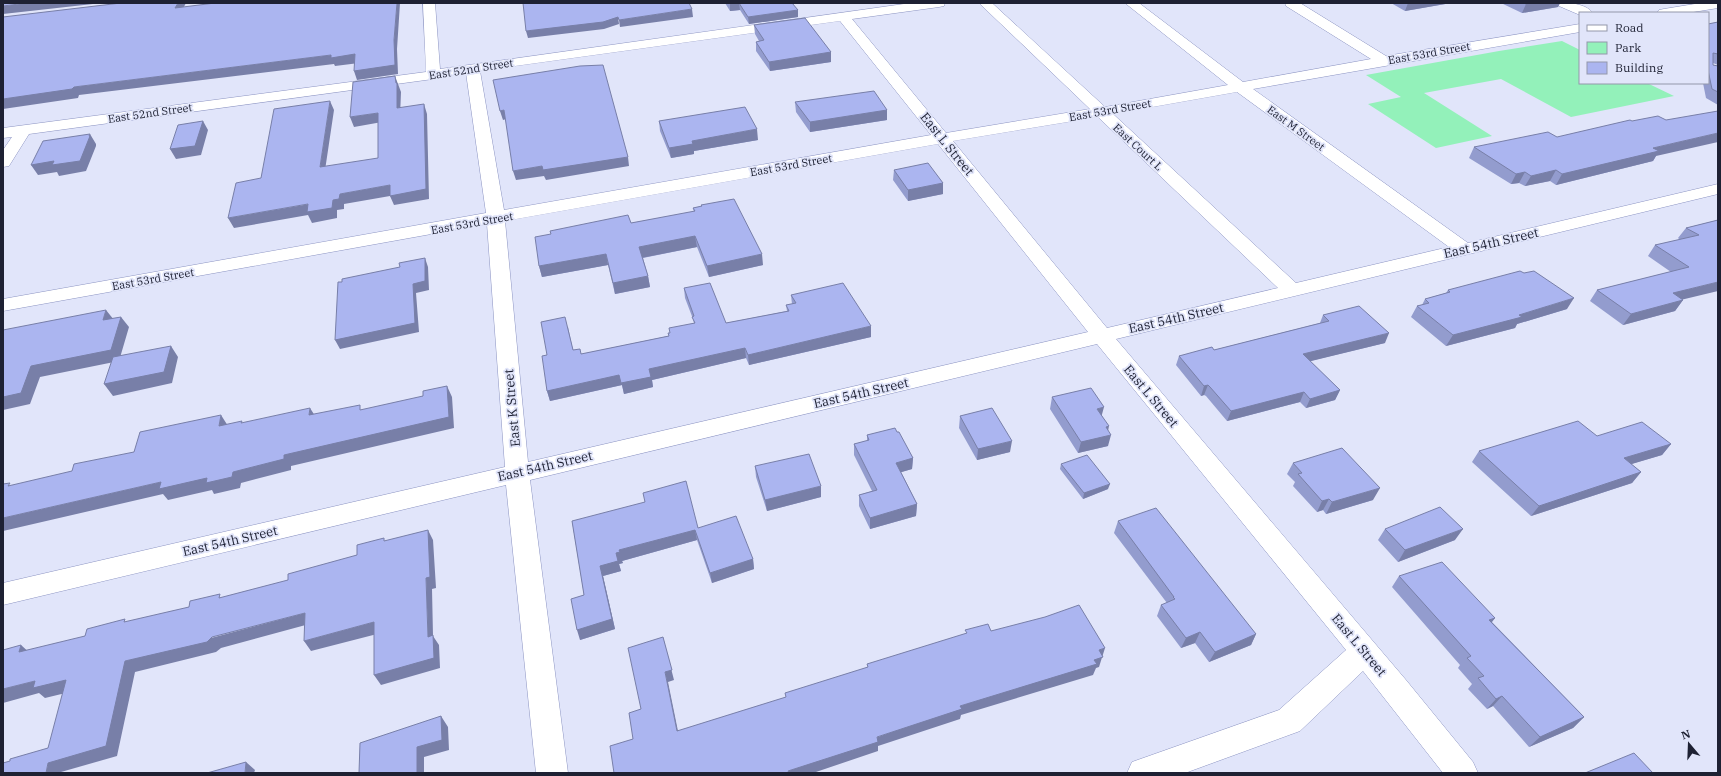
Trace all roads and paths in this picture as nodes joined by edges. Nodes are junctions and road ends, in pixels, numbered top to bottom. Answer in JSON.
{"nodes":[{"id":1,"x":429,"y":3,"type":"edge"},
{"id":2,"x":939,"y":3,"type":"edge"},
{"id":3,"x":985,"y":3,"type":"edge"},
{"id":4,"x":1131,"y":3,"type":"edge"},
{"id":5,"x":1292,"y":3,"type":"edge"},
{"id":6,"x":1564,"y":3,"type":"edge"},
{"id":7,"x":1718,"y":4,"type":"edge"},
{"id":8,"x":1584,"y":12,"type":"edge"},
{"id":9,"x":1670,"y":12,"type":"edge"},
{"id":10,"x":843,"y":16,"type":"junction"},
{"id":11,"x":1579,"y":28,"type":"edge"},
{"id":12,"x":1384,"y":61,"type":"junction"},
{"id":13,"x":472,"y":68,"type":"junction"},
{"id":14,"x":433,"y":75,"type":"junction"},
{"id":15,"x":1240,"y":87,"type":"junction"},
{"id":16,"x":1100,"y":112,"type":"junction"},
{"id":17,"x":24,"y":130,"type":"junction"},
{"id":18,"x":3,"y":133,"type":"edge"},
{"id":19,"x":942,"y":138,"type":"junction"},
{"id":20,"x":3,"y":162,"type":"edge"},
{"id":21,"x":1718,"y":188,"type":"edge"},
{"id":22,"x":496,"y":218,"type":"junction"},
{"id":23,"x":1464,"y":249,"type":"junction"},
{"id":24,"x":1293,"y":291,"type":"junction"},
{"id":25,"x":3,"y":305,"type":"edge"},
{"id":26,"x":1102,"y":336,"type":"junction"},
{"id":27,"x":517,"y":473,"type":"junction"},
{"id":28,"x":3,"y":594,"type":"edge"},
{"id":29,"x":1364,"y":651,"type":"junction"},
{"id":30,"x":552,"y":773,"type":"edge"},
{"id":31,"x":1143,"y":773,"type":"edge"},
{"id":32,"x":1462,"y":773,"type":"edge"}],
"edges":[{"from":1,"to":14,"type":"street"},
{"from":2,"to":10,"type":"street","name":"East 52nd Street"},
{"from":3,"to":16,"type":"street","name":"East Court L"},
{"from":4,"to":15,"type":"street","name":"East M Street"},
{"from":5,"to":12,"type":"street"},
{"from":6,"to":8,"type":"street"},
{"from":7,"to":9,"type":"street"},
{"from":10,"to":13,"type":"street","name":"East 52nd Street"},
{"from":10,"to":19,"type":"street","name":"East L Street"},
{"from":11,"to":12,"type":"street","name":"East 53rd Street"},
{"from":12,"to":15,"type":"street","name":"East 53rd Street"},
{"from":13,"to":14,"type":"street","name":"East 52nd Street"},
{"from":13,"to":22,"type":"street","name":"East K Street"},
{"from":14,"to":17,"type":"street","name":"East 52nd Street"},
{"from":15,"to":16,"type":"street","name":"East 53rd Street"},
{"from":15,"to":23,"type":"street","name":"East M Street"},
{"from":16,"to":19,"type":"street","name":"East 53rd Street"},
{"from":16,"to":24,"type":"street","name":"East Court L"},
{"from":17,"to":18,"type":"street","name":"East 52nd Street"},
{"from":17,"to":20,"type":"street"},
{"from":19,"to":22,"type":"street","name":"East 53rd Street"},
{"from":19,"to":26,"type":"street","name":"East L Street"},
{"from":21,"to":23,"type":"street","name":"East 54th Street"},
{"from":22,"to":25,"type":"street","name":"East 53rd Street"},
{"from":22,"to":27,"type":"street","name":"East K Street"},
{"from":23,"to":24,"type":"street","name":"East 54th Street"},
{"from":24,"to":26,"type":"street","name":"East 54th Street"},
{"from":26,"to":27,"type":"street","name":"East 54th Street"},
{"from":26,"to":29,"type":"street","name":"East L Street"},
{"from":27,"to":28,"type":"street","name":"East 54th Street"},
{"from":27,"to":30,"type":"street","name":"East K Street"},
{"from":29,"to":31,"type":"street"},
{"from":29,"to":32,"type":"street","name":"East L Street"}]}
